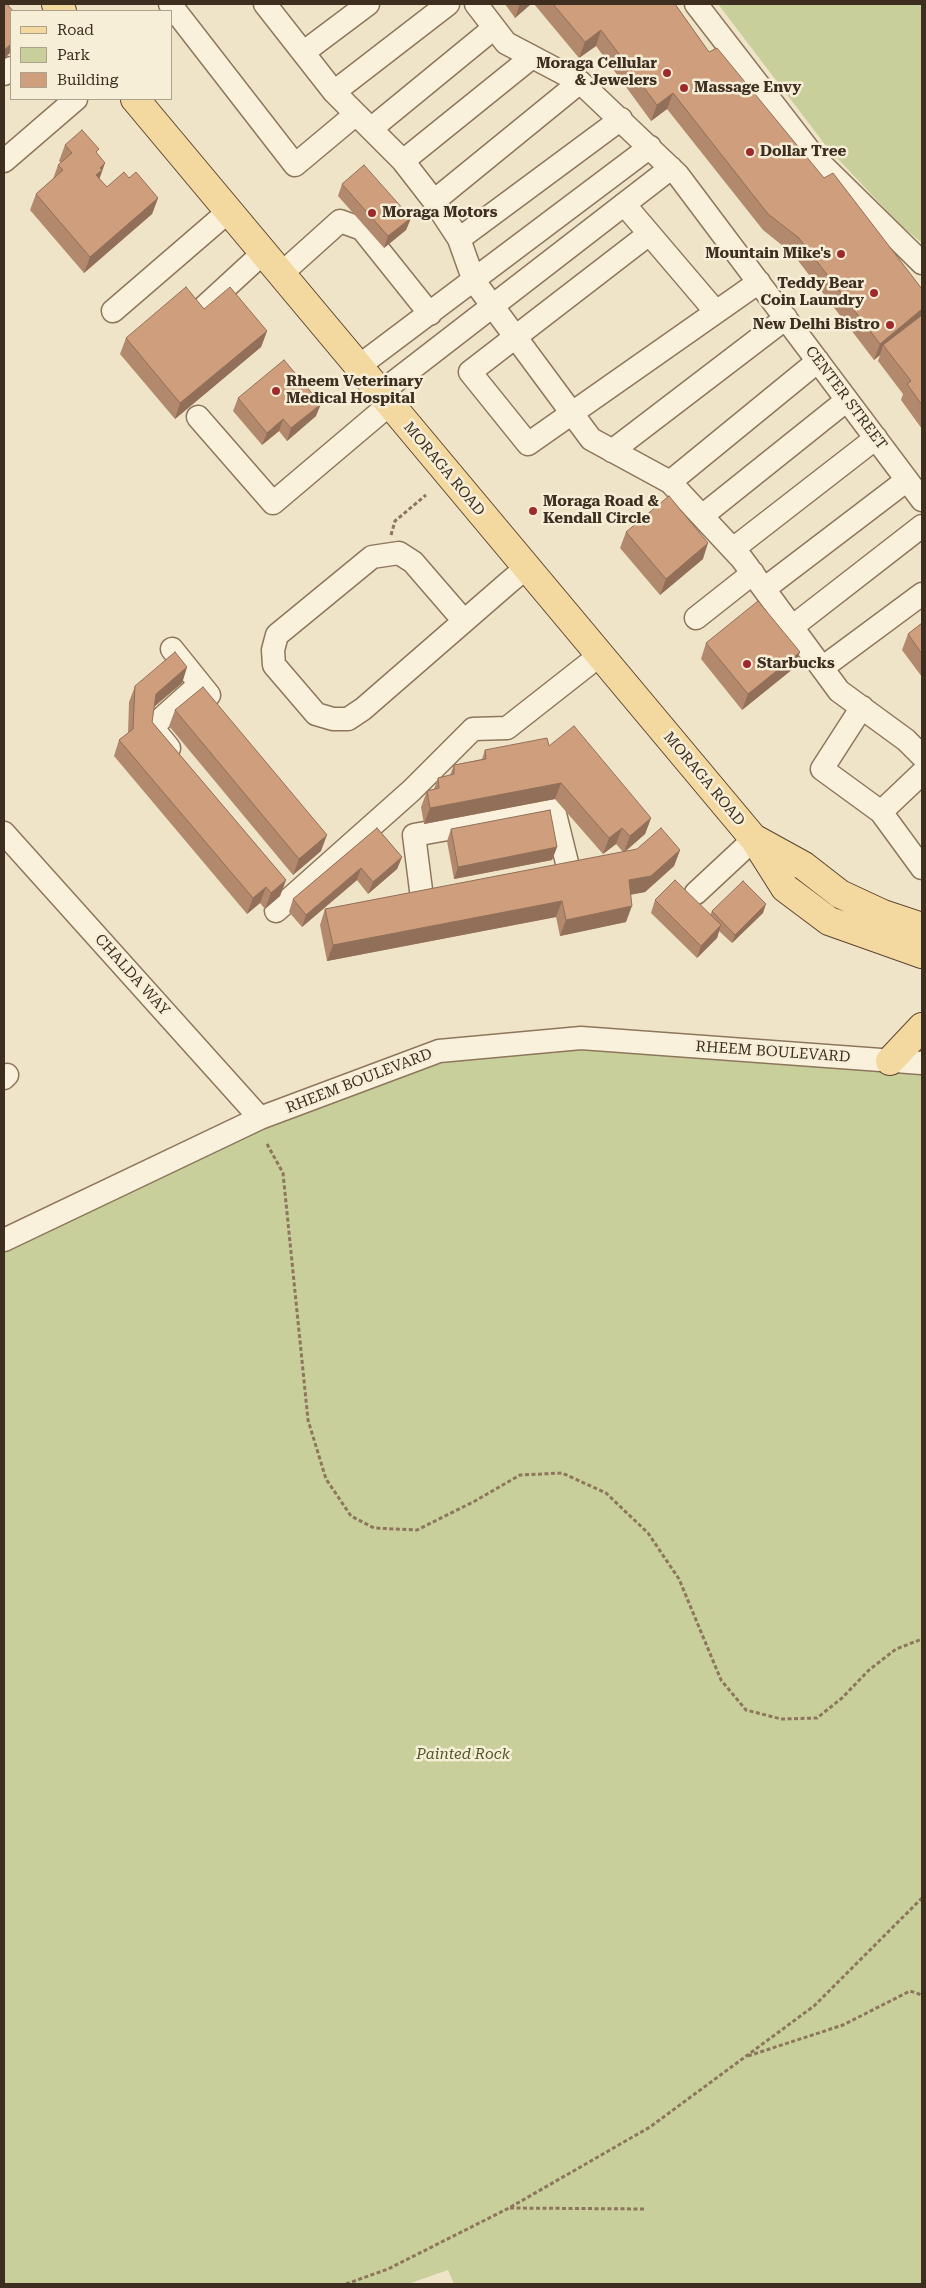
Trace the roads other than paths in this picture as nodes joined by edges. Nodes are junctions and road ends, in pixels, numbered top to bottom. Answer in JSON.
{"nodes":[{"id":1,"x":170,"y":4,"type":"edge"},
{"id":2,"x":368,"y":4,"type":"edge"},
{"id":3,"x":448,"y":4,"type":"edge"},
{"id":4,"x":476,"y":4,"type":"edge"},
{"id":5,"x":696,"y":4,"type":"edge"},
{"id":6,"x":277,"y":8,"type":"edge"},
{"id":7,"x":494,"y":28,"type":"junction"},
{"id":8,"x":304,"y":52,"type":"junction"},
{"id":9,"x":532,"y":57,"type":"junction"},
{"id":10,"x":580,"y":82,"type":"junction"},
{"id":11,"x":334,"y":92,"type":"junction"},
{"id":12,"x":75,"y":100,"type":"edge"},
{"id":13,"x":136,"y":100,"type":"edge"},
{"id":14,"x":621,"y":119,"type":"junction"},
{"id":15,"x":364,"y":121,"type":"junction"},
{"id":16,"x":650,"y":147,"type":"junction"},
{"id":17,"x":4,"y":161,"type":"edge"},
{"id":18,"x":403,"y":161,"type":"junction"},
{"id":19,"x":671,"y":168,"type":"junction"},
{"id":20,"x":434,"y":200,"type":"junction"},
{"id":21,"x":624,"y":204,"type":"junction"},
{"id":22,"x":229,"y":212,"type":"junction"},
{"id":23,"x":649,"y":234,"type":"junction"},
{"id":24,"x":459,"y":239,"type":"junction"},
{"id":25,"x":263,"y":253,"type":"junction"},
{"id":26,"x":922,"y":263,"type":"edge"},
{"id":27,"x":280,"y":274,"type":"junction"},
{"id":28,"x":474,"y":281,"type":"junction"},
{"id":29,"x":759,"y":282,"type":"junction"},
{"id":30,"x":492,"y":307,"type":"junction"},
{"id":31,"x":201,"y":310,"type":"edge"},
{"id":32,"x":113,"y":311,"type":"dead end"},
{"id":33,"x":716,"y":312,"type":"junction"},
{"id":34,"x":430,"y":314,"type":"junction"},
{"id":35,"x":786,"y":318,"type":"junction"},
{"id":36,"x":516,"y":336,"type":"junction"},
{"id":37,"x":818,"y":361,"type":"junction"},
{"id":38,"x":359,"y":366,"type":"junction"},
{"id":39,"x":385,"y":398,"type":"junction"},
{"id":40,"x":847,"y":400,"type":"junction"},
{"id":41,"x":572,"y":414,"type":"junction"},
{"id":42,"x":198,"y":417,"type":"dead end"},
{"id":43,"x":876,"y":438,"type":"junction"},
{"id":44,"x":612,"y":451,"type":"junction"},
{"id":45,"x":907,"y":480,"type":"junction"},
{"id":46,"x":670,"y":482,"type":"junction"},
{"id":47,"x":922,"y":500,"type":"edge"},
{"id":48,"x":702,"y":516,"type":"junction"},
{"id":49,"x":922,"y":526,"type":"edge"},
{"id":50,"x":733,"y":549,"type":"junction"},
{"id":51,"x":527,"y":567,"type":"junction"},
{"id":52,"x":758,"y":581,"type":"junction"},
{"id":53,"x":922,"y":594,"type":"edge"},
{"id":54,"x":696,"y":618,"type":"dead end"},
{"id":55,"x":464,"y":621,"type":"junction"},
{"id":56,"x":792,"y":627,"type":"junction"},
{"id":57,"x":172,"y":649,"type":"dead end"},
{"id":58,"x":600,"y":655,"type":"junction"},
{"id":59,"x":822,"y":668,"type":"junction"},
{"id":60,"x":200,"y":684,"type":"junction"},
{"id":61,"x":862,"y":708,"type":"junction"},
{"id":62,"x":224,"y":714,"type":"edge"},
{"id":63,"x":922,"y":756,"type":"edge"},
{"id":64,"x":184,"y":766,"type":"edge"},
{"id":65,"x":922,"y":773,"type":"edge"},
{"id":66,"x":390,"y":809,"type":"junction"},
{"id":67,"x":881,"y":812,"type":"junction"},
{"id":68,"x":4,"y":832,"type":"edge"},
{"id":69,"x":414,"y":835,"type":"junction"},
{"id":70,"x":754,"y":839,"type":"junction"},
{"id":71,"x":922,"y":868,"type":"edge"},
{"id":72,"x":569,"y":871,"type":"edge"},
{"id":73,"x":696,"y":893,"type":"dead end"},
{"id":74,"x":282,"y":897,"type":"edge"},
{"id":75,"x":423,"y":898,"type":"edge"},
{"id":76,"x":920,"y":948,"type":"edge"},
{"id":77,"x":922,"y":1027,"type":"edge"},
{"id":78,"x":890,"y":1061,"type":"junction"},
{"id":79,"x":922,"y":1063,"type":"edge"},
{"id":80,"x":260,"y":1118,"type":"junction"},
{"id":81,"x":4,"y":1240,"type":"edge"}],
"edges":[{"from":1,"to":15,"type":"street"},
{"from":2,"to":8,"type":"street"},
{"from":3,"to":11,"type":"street"},
{"from":4,"to":7,"type":"street","name":"CENTER STREET"},
{"from":5,"to":26,"type":"street"},
{"from":6,"to":8,"type":"street"},
{"from":7,"to":9,"type":"street","name":"CENTER STREET"},
{"from":7,"to":15,"type":"street"},
{"from":8,"to":11,"type":"street"},
{"from":9,"to":10,"type":"street","name":"CENTER STREET"},
{"from":9,"to":18,"type":"street"},
{"from":10,"to":14,"type":"street","name":"CENTER STREET"},
{"from":10,"to":20,"type":"street"},
{"from":11,"to":15,"type":"street"},
{"from":12,"to":17,"type":"street"},
{"from":13,"to":22,"type":"main road","name":"MORAGA ROAD"},
{"from":14,"to":16,"type":"street","name":"CENTER STREET"},
{"from":14,"to":24,"type":"street"},
{"from":15,"to":18,"type":"street"},
{"from":16,"to":19,"type":"street","name":"CENTER STREET"},
{"from":16,"to":28,"type":"street"},
{"from":18,"to":20,"type":"street"},
{"from":19,"to":21,"type":"street"},
{"from":19,"to":29,"type":"street","name":"CENTER STREET"},
{"from":20,"to":24,"type":"street"},
{"from":21,"to":23,"type":"street"},
{"from":21,"to":30,"type":"street"},
{"from":22,"to":25,"type":"main road","name":"MORAGA ROAD"},
{"from":22,"to":32,"type":"street"},
{"from":23,"to":33,"type":"street"},
{"from":23,"to":36,"type":"street"},
{"from":24,"to":28,"type":"street"},
{"from":25,"to":27,"type":"main road","name":"MORAGA ROAD"},
{"from":25,"to":31,"type":"street"},
{"from":27,"to":34,"type":"street"},
{"from":27,"to":38,"type":"main road","name":"MORAGA ROAD"},
{"from":28,"to":30,"type":"street"},
{"from":28,"to":34,"type":"street"},
{"from":29,"to":33,"type":"street"},
{"from":29,"to":35,"type":"street","name":"CENTER STREET"},
{"from":30,"to":36,"type":"street"},
{"from":30,"to":39,"type":"street"},
{"from":33,"to":41,"type":"street"},
{"from":34,"to":38,"type":"street"},
{"from":35,"to":37,"type":"street","name":"CENTER STREET"},
{"from":35,"to":44,"type":"street"},
{"from":36,"to":41,"type":"street"},
{"from":36,"to":41,"type":"street"},
{"from":37,"to":40,"type":"street","name":"CENTER STREET"},
{"from":37,"to":46,"type":"street"},
{"from":38,"to":39,"type":"main road","name":"MORAGA ROAD"},
{"from":39,"to":42,"type":"street"},
{"from":39,"to":51,"type":"main road","name":"MORAGA ROAD"},
{"from":40,"to":43,"type":"street","name":"CENTER STREET"},
{"from":40,"to":48,"type":"street"},
{"from":41,"to":44,"type":"street"},
{"from":43,"to":45,"type":"street","name":"CENTER STREET"},
{"from":43,"to":50,"type":"street"},
{"from":44,"to":46,"type":"street"},
{"from":45,"to":47,"type":"street","name":"CENTER STREET"},
{"from":45,"to":52,"type":"street"},
{"from":46,"to":48,"type":"street"},
{"from":48,"to":50,"type":"street"},
{"from":49,"to":56,"type":"street"},
{"from":50,"to":52,"type":"street"},
{"from":51,"to":55,"type":"street"},
{"from":51,"to":58,"type":"main road","name":"MORAGA ROAD"},
{"from":52,"to":54,"type":"street"},
{"from":52,"to":56,"type":"street"},
{"from":53,"to":59,"type":"street"},
{"from":55,"to":55,"type":"street"},
{"from":56,"to":59,"type":"street"},
{"from":57,"to":60,"type":"street"},
{"from":58,"to":66,"type":"street"},
{"from":58,"to":70,"type":"main road","name":"MORAGA ROAD"},
{"from":59,"to":61,"type":"street"},
{"from":60,"to":62,"type":"street"},
{"from":60,"to":64,"type":"street"},
{"from":61,"to":63,"type":"street"},
{"from":61,"to":67,"type":"street"},
{"from":65,"to":67,"type":"street"},
{"from":66,"to":69,"type":"street"},
{"from":66,"to":74,"type":"street"},
{"from":67,"to":71,"type":"street"},
{"from":68,"to":80,"type":"street","name":"CHALDA WAY"},
{"from":69,"to":72,"type":"street"},
{"from":69,"to":75,"type":"street"},
{"from":70,"to":73,"type":"street"},
{"from":70,"to":76,"type":"main road","name":"MORAGA ROAD"},
{"from":77,"to":78,"type":"main road"},
{"from":78,"to":79,"type":"street","name":"RHEEM BOULEVARD"},
{"from":78,"to":80,"type":"street","name":"RHEEM BOULEVARD"},
{"from":80,"to":81,"type":"street","name":"RHEEM BOULEVARD"}]}
